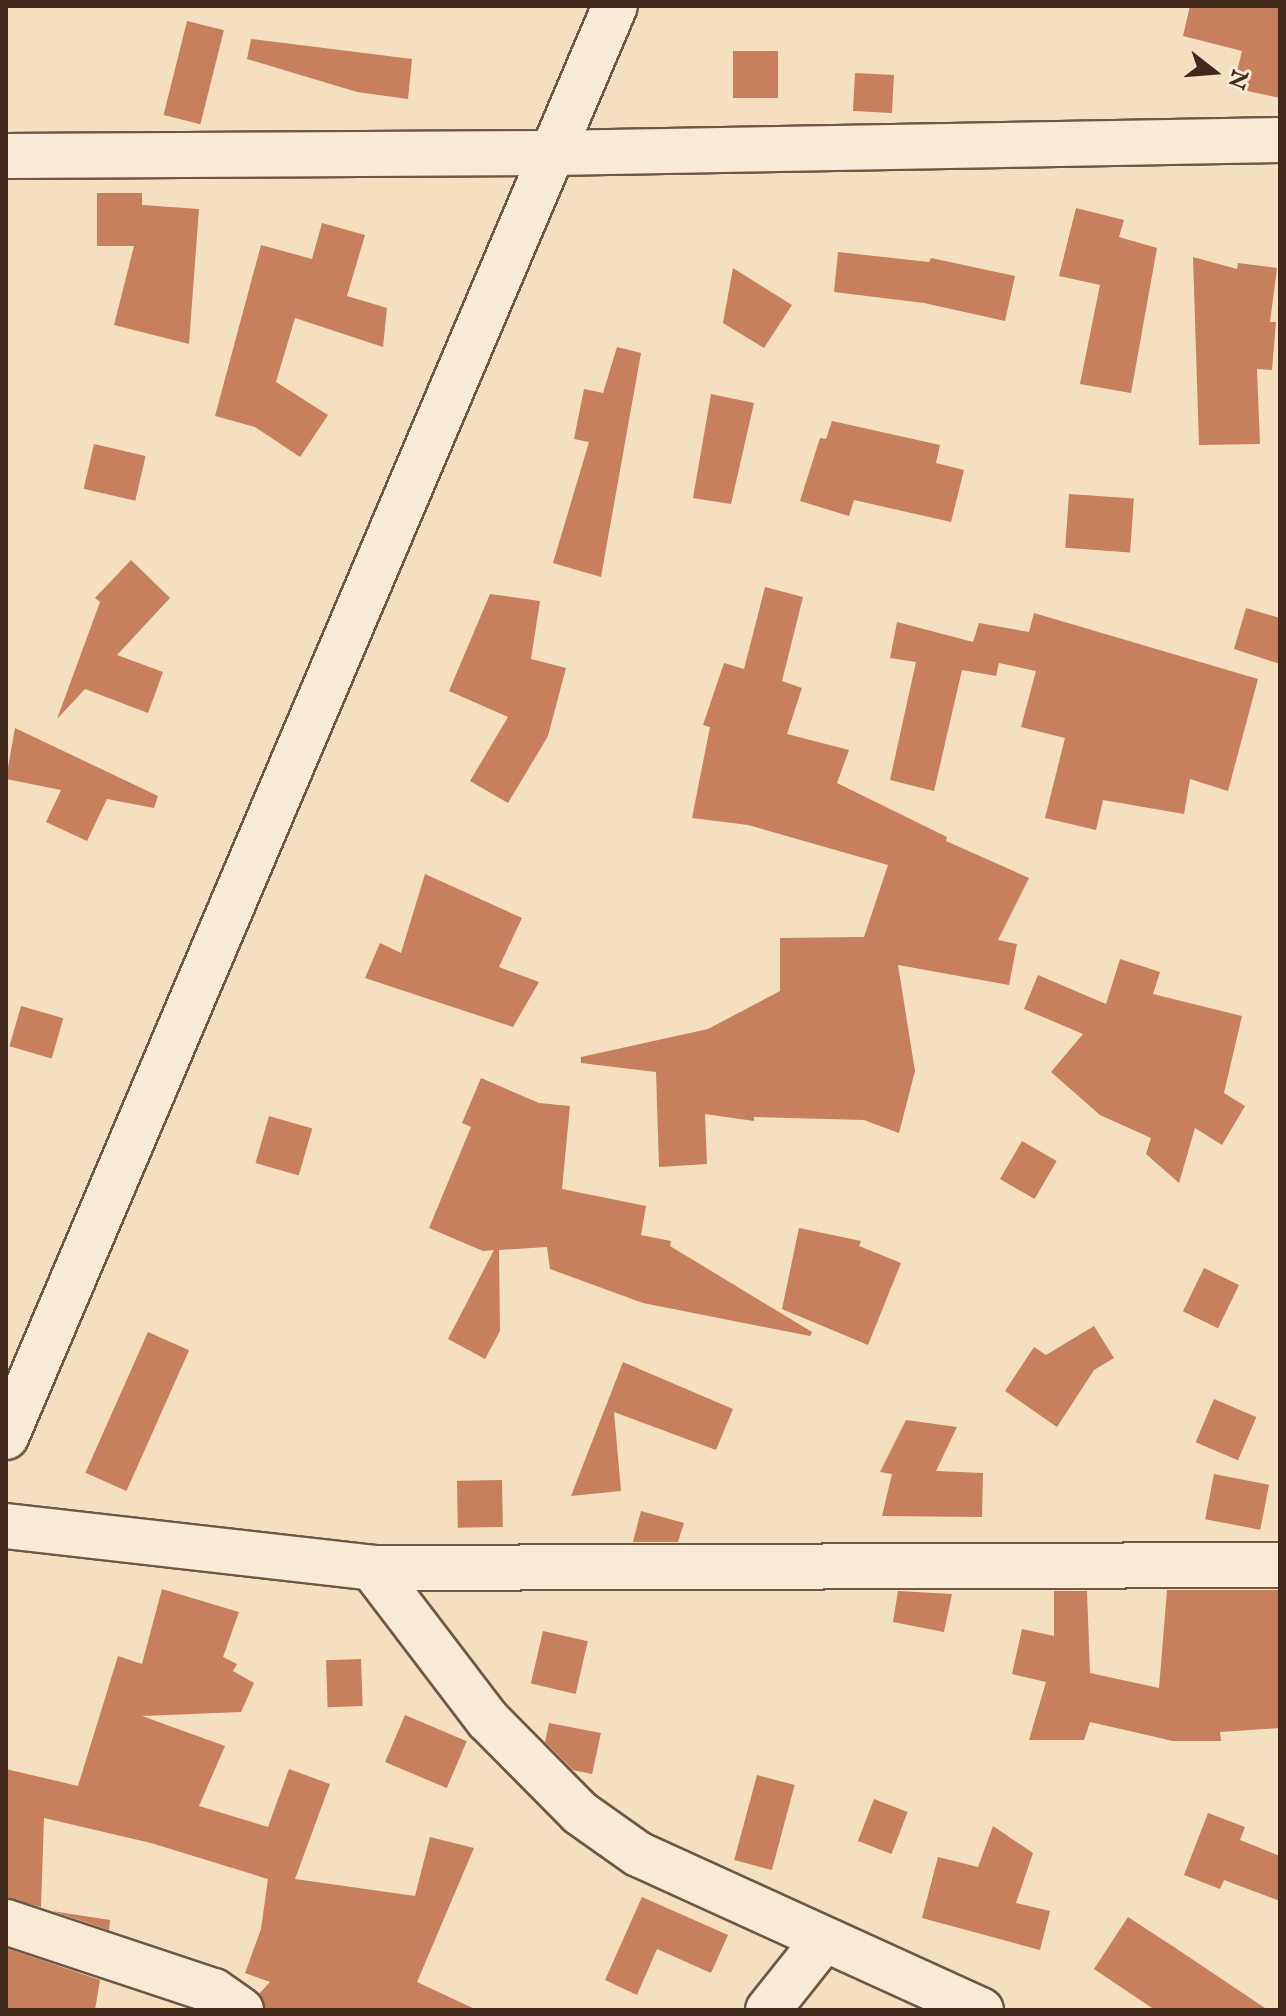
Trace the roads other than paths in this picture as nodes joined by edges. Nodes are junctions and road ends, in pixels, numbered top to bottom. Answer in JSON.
{"nodes":[{"id":1,"x":615,"y":6,"type":"edge"},
{"id":2,"x":1280,"y":140,"type":"edge"},
{"id":3,"x":552,"y":153,"type":"junction"},
{"id":4,"x":6,"y":156,"type":"edge"},
{"id":5,"x":6,"y":1437,"type":"edge"},
{"id":6,"x":6,"y":1526,"type":"edge"},
{"id":7,"x":1280,"y":1565,"type":"edge"},
{"id":8,"x":372,"y":1568,"type":"junction"},
{"id":9,"x":6,"y":1922,"type":"edge"},
{"id":10,"x":822,"y":1942,"type":"junction"},
{"id":11,"x":241,"y":2010,"type":"edge"},
{"id":12,"x":768,"y":2010,"type":"edge"},
{"id":13,"x":981,"y":2010,"type":"edge"}],
"edges":[{"from":1,"to":3,"type":"street"},
{"from":2,"to":3,"type":"street"},
{"from":3,"to":4,"type":"street"},
{"from":3,"to":5,"type":"street"},
{"from":6,"to":8,"type":"street"},
{"from":7,"to":8,"type":"street"},
{"from":8,"to":10,"type":"street"},
{"from":9,"to":11,"type":"street"},
{"from":10,"to":12,"type":"street"},
{"from":10,"to":13,"type":"street"}]}
